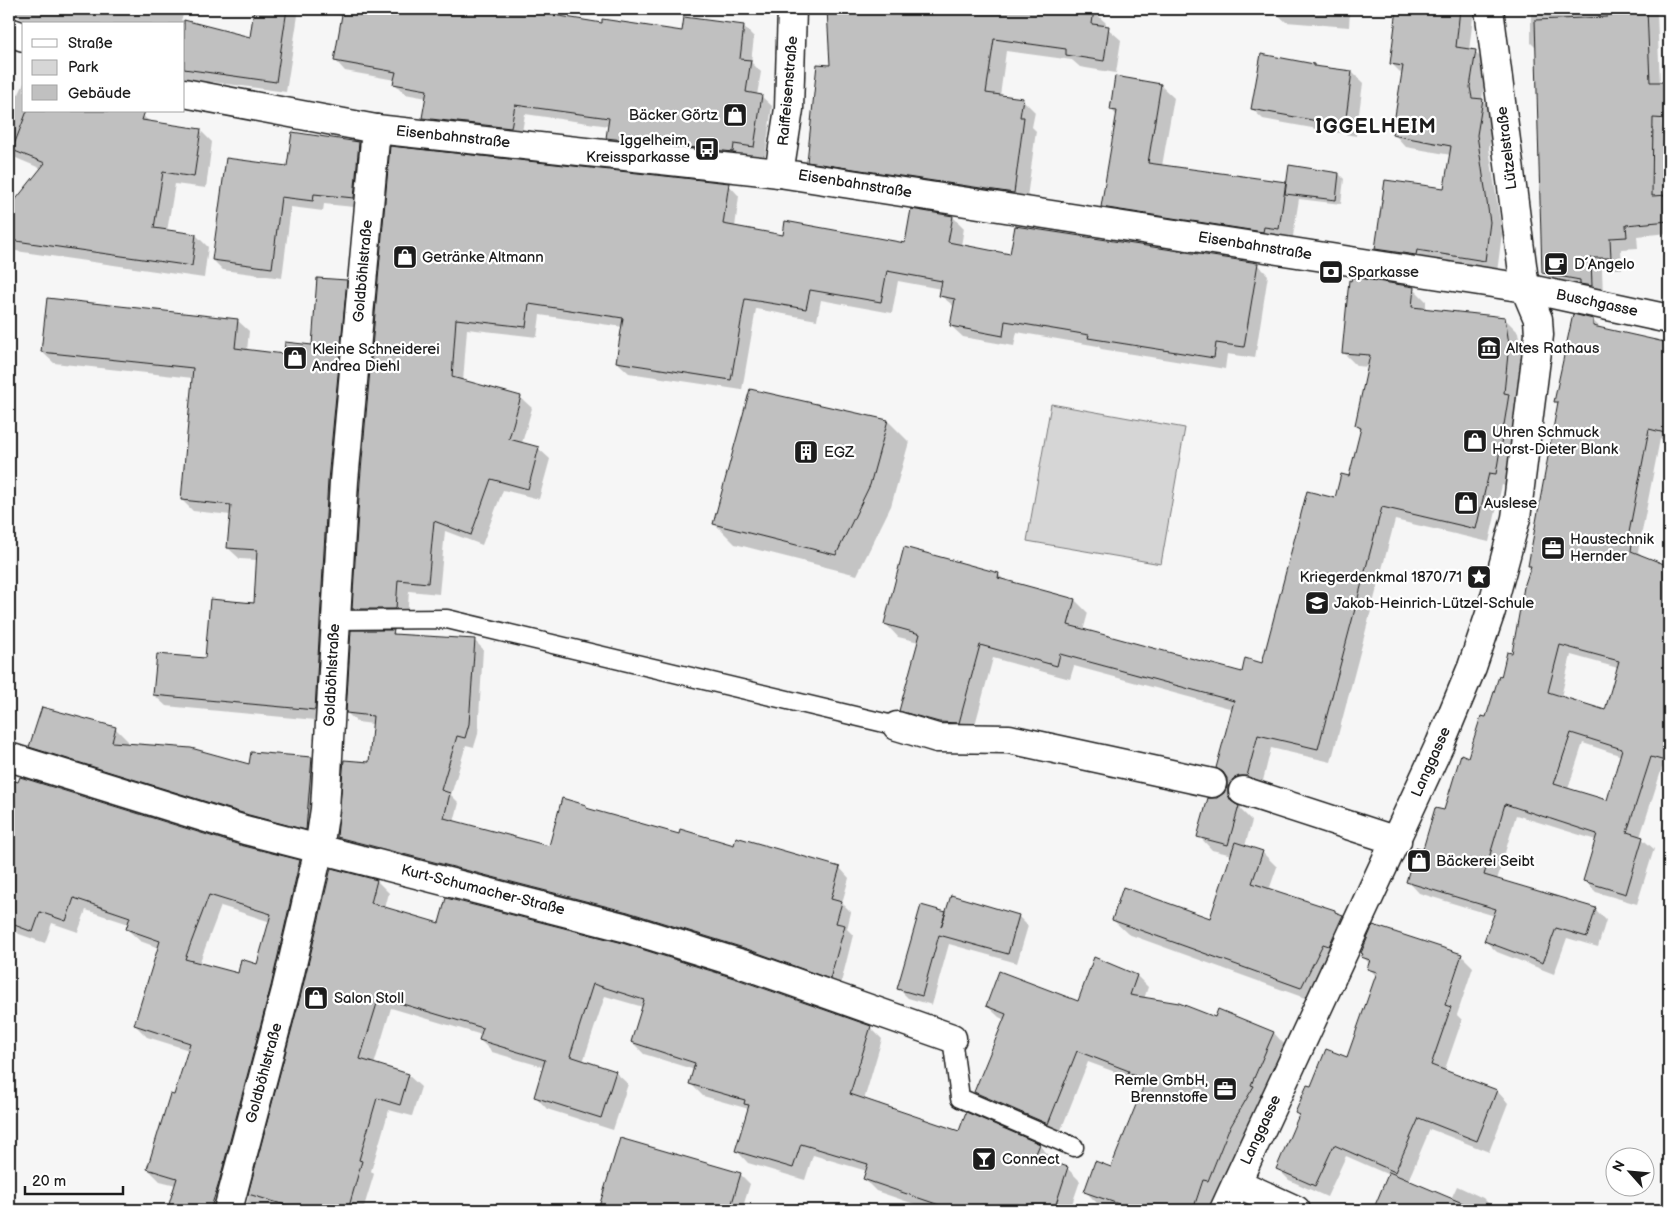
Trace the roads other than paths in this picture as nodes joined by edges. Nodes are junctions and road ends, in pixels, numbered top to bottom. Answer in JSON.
{"nodes":[{"id":1,"x":792,"y":9,"type":"edge"},
{"id":2,"x":1489,"y":9,"type":"edge"},
{"id":3,"x":9,"y":32,"type":"edge"},
{"id":4,"x":22,"y":36,"type":"edge"},
{"id":5,"x":185,"y":92,"type":"edge"},
{"id":6,"x":376,"y":129,"type":"junction"},
{"id":7,"x":780,"y":173,"type":"junction"},
{"id":8,"x":1525,"y":288,"type":"junction"},
{"id":9,"x":1669,"y":319,"type":"edge"},
{"id":10,"x":334,"y":620,"type":"junction"},
{"id":11,"x":897,"y":726,"type":"joint"},
{"id":12,"x":9,"y":757,"type":"edge"},
{"id":13,"x":1212,"y":783,"type":"dead end"},
{"id":14,"x":1243,"y":791,"type":"dead end"},
{"id":15,"x":1397,"y":841,"type":"junction"},
{"id":16,"x":320,"y":849,"type":"junction"},
{"id":17,"x":952,"y":1038,"type":"joint"},
{"id":18,"x":1074,"y":1147,"type":"dead end"},
{"id":19,"x":1237,"y":1183,"type":"junction"},
{"id":20,"x":228,"y":1210,"type":"edge"},
{"id":21,"x":1224,"y":1210,"type":"edge"},
{"id":22,"x":1296,"y":1210,"type":"edge"}],
"edges":[{"from":1,"to":7,"type":"street","name":"Raiffeisenstraße"},
{"from":2,"to":8,"type":"street","name":"Lützelstraße"},
{"from":3,"to":4,"type":"street"},
{"from":5,"to":6,"type":"street","name":"Eisenbahnstraße"},
{"from":6,"to":7,"type":"street","name":"Eisenbahnstraße"},
{"from":6,"to":10,"type":"street","name":"Goldböhlstraße"},
{"from":7,"to":8,"type":"street","name":"Eisenbahnstraße"},
{"from":8,"to":9,"type":"street","name":"Buschgasse"},
{"from":8,"to":15,"type":"street","name":"Langgasse"},
{"from":10,"to":11,"type":"lane"},
{"from":10,"to":16,"type":"street","name":"Goldböhlstraße"},
{"from":11,"to":13,"type":"street"},
{"from":12,"to":16,"type":"street","name":"Kurt-Schumacher-Straße"},
{"from":14,"to":15,"type":"street"},
{"from":15,"to":19,"type":"street","name":"Langgasse"},
{"from":16,"to":17,"type":"street","name":"Kurt-Schumacher-Straße"},
{"from":16,"to":20,"type":"street","name":"Goldböhlstraße"},
{"from":17,"to":18,"type":"lane"},
{"from":19,"to":21,"type":"street","name":"Langgasse"},
{"from":19,"to":22,"type":"street"}]}
